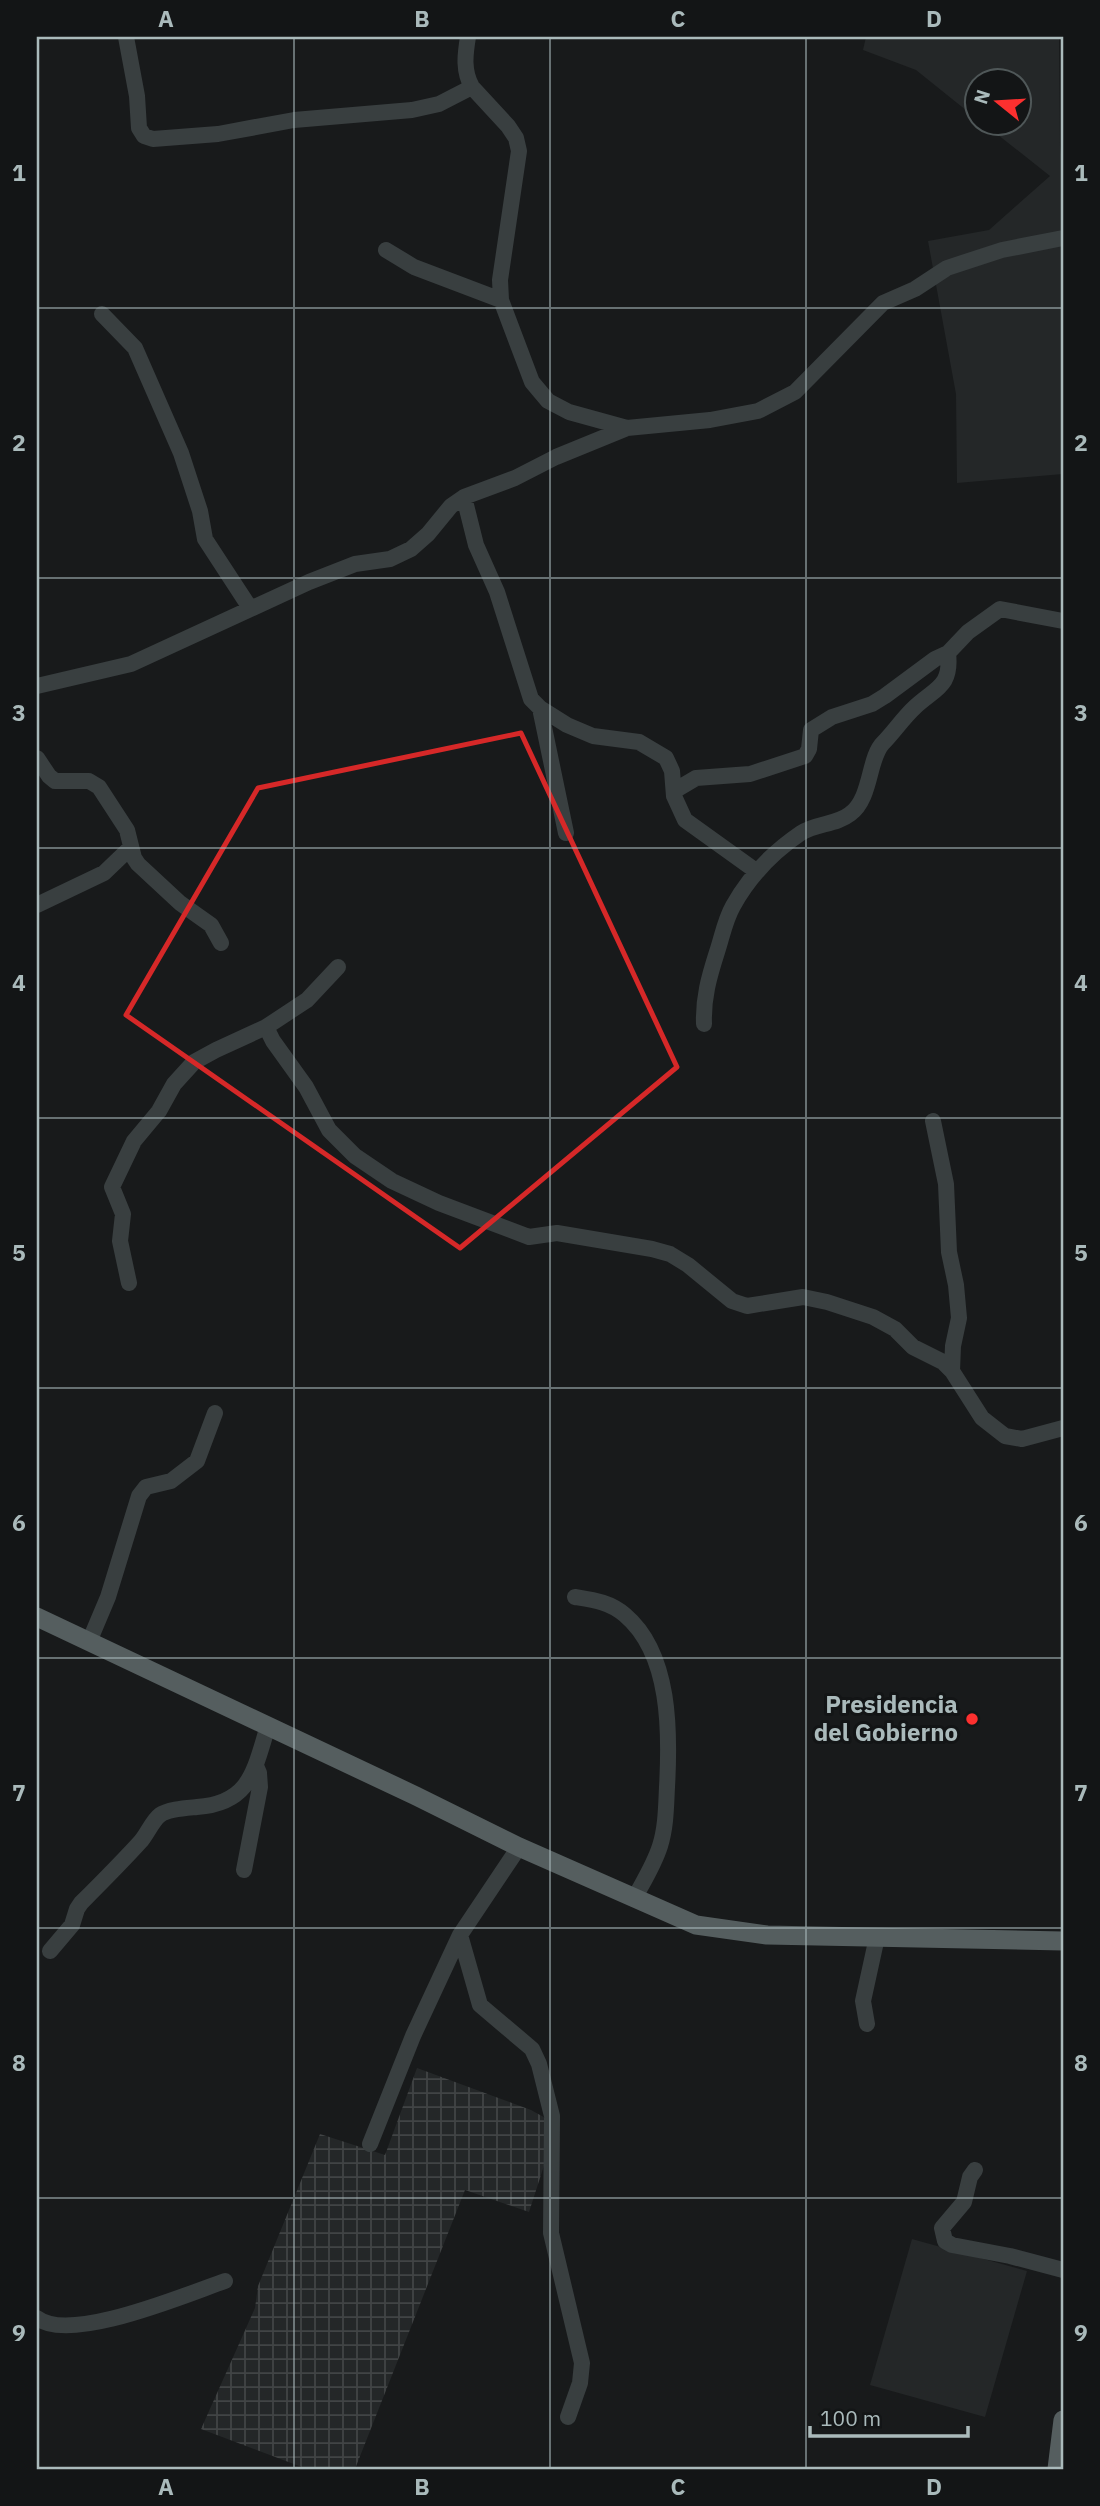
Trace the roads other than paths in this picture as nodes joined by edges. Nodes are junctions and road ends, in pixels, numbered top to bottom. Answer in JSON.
{"nodes":[{"id":1,"x":126,"y":37,"type":"edge"},
{"id":2,"x":468,"y":37,"type":"edge"},
{"id":3,"x":472,"y":87,"type":"junction"},
{"id":4,"x":1063,"y":238,"type":"edge"},
{"id":5,"x":386,"y":250,"type":"dead end"},
{"id":6,"x":501,"y":300,"type":"junction"},
{"id":7,"x":102,"y":314,"type":"dead end"},
{"id":8,"x":627,"y":428,"type":"junction"},
{"id":9,"x":464,"y":497,"type":"junction"},
{"id":10,"x":250,"y":608,"type":"junction"},
{"id":11,"x":1063,"y":621,"type":"edge"},
{"id":12,"x":948,"y":653,"type":"junction"},
{"id":13,"x":37,"y":686,"type":"edge"},
{"id":14,"x":540,"y":708,"type":"junction"},
{"id":15,"x":37,"y":758,"type":"edge"},
{"id":16,"x":674,"y":791,"type":"junction"},
{"id":17,"x":566,"y":833,"type":"dead end"},
{"id":18,"x":131,"y":848,"type":"junction"},
{"id":19,"x":757,"y":871,"type":"junction"},
{"id":20,"x":37,"y":905,"type":"edge"},
{"id":21,"x":221,"y":943,"type":"dead end"},
{"id":22,"x":338,"y":967,"type":"dead end"},
{"id":23,"x":704,"y":1024,"type":"dead end"},
{"id":24,"x":266,"y":1027,"type":"junction"},
{"id":25,"x":933,"y":1121,"type":"dead end"},
{"id":26,"x":129,"y":1283,"type":"dead end"},
{"id":27,"x":952,"y":1371,"type":"junction"},
{"id":28,"x":215,"y":1413,"type":"dead end"},
{"id":29,"x":1063,"y":1428,"type":"edge"},
{"id":30,"x":575,"y":1597,"type":"dead end"},
{"id":31,"x":37,"y":1617,"type":"edge"},
{"id":32,"x":89,"y":1642,"type":"junction"},
{"id":33,"x":268,"y":1726,"type":"junction"},
{"id":34,"x":256,"y":1766,"type":"junction"},
{"id":35,"x":519,"y":1847,"type":"junction"},
{"id":36,"x":244,"y":1870,"type":"dead end"},
{"id":37,"x":634,"y":1899,"type":"junction"},
{"id":38,"x":460,"y":1935,"type":"junction"},
{"id":39,"x":877,"y":1937,"type":"junction"},
{"id":40,"x":1063,"y":1941,"type":"edge"},
{"id":41,"x":50,"y":1951,"type":"dead end"},
{"id":42,"x":867,"y":2024,"type":"dead end"},
{"id":43,"x":370,"y":2144,"type":"dead end"},
{"id":44,"x":975,"y":2170,"type":"dead end"},
{"id":45,"x":1063,"y":2270,"type":"edge"},
{"id":46,"x":225,"y":2281,"type":"dead end"},
{"id":47,"x":37,"y":2318,"type":"edge"},
{"id":48,"x":568,"y":2417,"type":"dead end"},
{"id":49,"x":1063,"y":2420,"type":"edge"},
{"id":50,"x":1057,"y":2469,"type":"edge"}],
"edges":[{"from":1,"to":3,"type":"street"},
{"from":2,"to":3,"type":"street"},
{"from":3,"to":6,"type":"street"},
{"from":4,"to":8,"type":"street"},
{"from":5,"to":6,"type":"street"},
{"from":6,"to":8,"type":"street"},
{"from":7,"to":10,"type":"street"},
{"from":8,"to":9,"type":"street"},
{"from":9,"to":10,"type":"street"},
{"from":9,"to":14,"type":"street"},
{"from":10,"to":13,"type":"street"},
{"from":11,"to":12,"type":"street"},
{"from":12,"to":16,"type":"street"},
{"from":12,"to":19,"type":"street"},
{"from":14,"to":16,"type":"street"},
{"from":14,"to":17,"type":"street"},
{"from":15,"to":18,"type":"street"},
{"from":16,"to":19,"type":"street"},
{"from":18,"to":20,"type":"street"},
{"from":18,"to":21,"type":"street"},
{"from":19,"to":23,"type":"street"},
{"from":22,"to":24,"type":"street"},
{"from":24,"to":26,"type":"street"},
{"from":24,"to":27,"type":"street"},
{"from":25,"to":27,"type":"street"},
{"from":27,"to":29,"type":"street"},
{"from":28,"to":32,"type":"street"},
{"from":30,"to":37,"type":"street"},
{"from":31,"to":32,"type":"main road"},
{"from":32,"to":33,"type":"main road"},
{"from":33,"to":34,"type":"street"},
{"from":33,"to":35,"type":"main road"},
{"from":34,"to":36,"type":"street"},
{"from":34,"to":41,"type":"street"},
{"from":35,"to":37,"type":"main road"},
{"from":35,"to":38,"type":"street"},
{"from":37,"to":39,"type":"main road"},
{"from":38,"to":43,"type":"street"},
{"from":38,"to":48,"type":"street"},
{"from":39,"to":40,"type":"main road"},
{"from":39,"to":42,"type":"street"},
{"from":44,"to":45,"type":"street"},
{"from":46,"to":47,"type":"street"},
{"from":49,"to":50,"type":"main road"}]}
